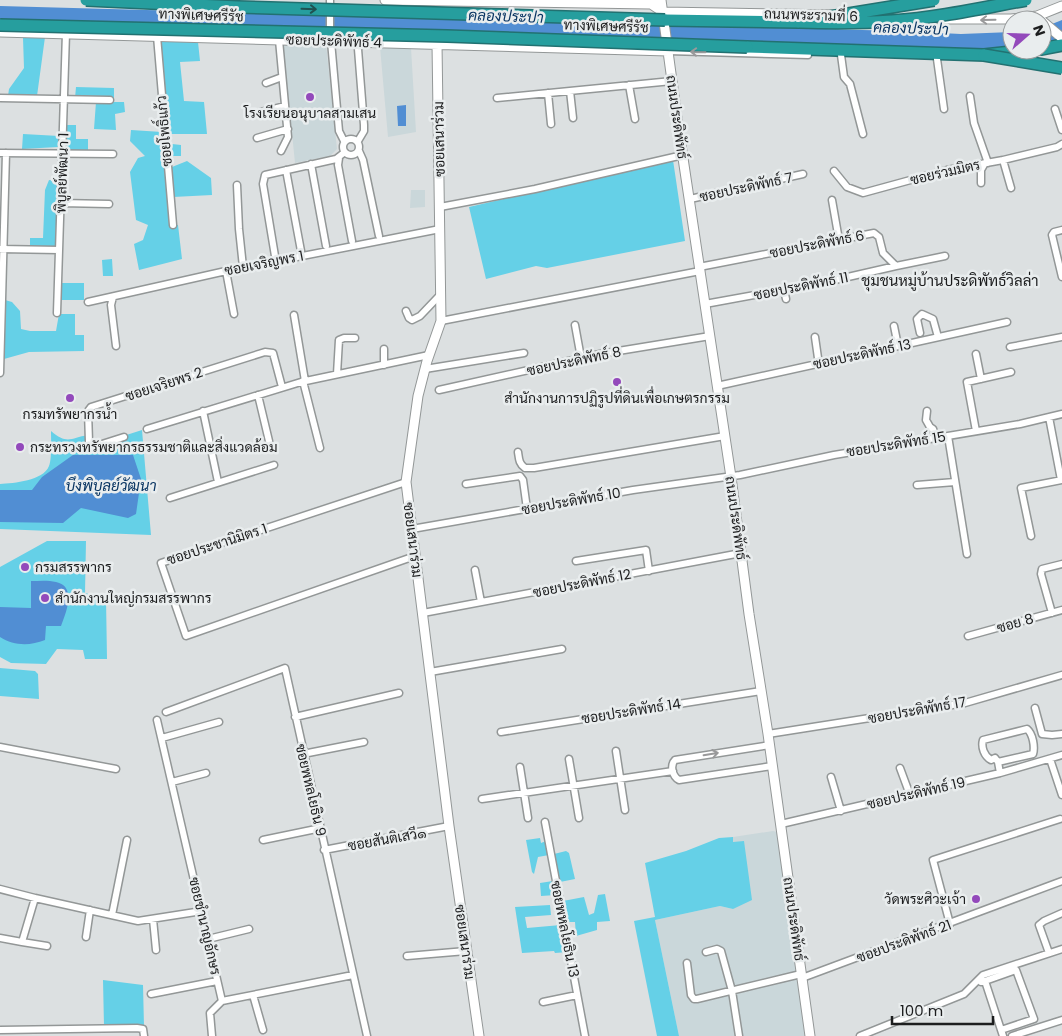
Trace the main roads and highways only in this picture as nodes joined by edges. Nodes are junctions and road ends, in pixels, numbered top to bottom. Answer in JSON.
{"nodes":[{"id":1,"x":86,"y":0,"type":"edge"},
{"id":2,"x":385,"y":0,"type":"edge"},
{"id":3,"x":660,"y":0,"type":"edge"},
{"id":4,"x":934,"y":0,"type":"edge"},
{"id":5,"x":1026,"y":0,"type":"edge"},
{"id":6,"x":430,"y":1,"type":"edge"},
{"id":7,"x":650,"y":4,"type":"junction"},
{"id":8,"x":663,"y":12,"type":"junction"},
{"id":9,"x":1002,"y":19,"type":"edge"},
{"id":10,"x":799,"y":22,"type":"junction"},
{"id":11,"x":0,"y":25,"type":"edge"},
{"id":12,"x":1052,"y":29,"type":"edge"},
{"id":13,"x":0,"y":32,"type":"edge"},
{"id":14,"x":1062,"y":38,"type":"edge"},
{"id":15,"x":437,"y":44,"type":"junction"},
{"id":16,"x":668,"y":51,"type":"junction"},
{"id":17,"x":1002,"y":53,"type":"edge"},
{"id":18,"x":984,"y":55,"type":"junction"},
{"id":19,"x":1062,"y":68,"type":"edge"},
{"id":20,"x":479,"y":1036,"type":"edge"},
{"id":21,"x":810,"y":1036,"type":"edge"}],
"edges":[{"from":1,"to":10,"type":"highway","name":"ทางพิเศษศรีรัช","one_way":true,"bridge":true},
{"from":2,"to":6,"type":"main road"},
{"from":3,"to":7,"type":"main road"},
{"from":3,"to":8,"type":"main road","name":"ถนนประดิพัทธ์"},
{"from":4,"to":10,"type":"highway","bridge":true},
{"from":5,"to":10,"type":"highway","name":"ทางพิเศษศรีรัช","bridge":true},
{"from":6,"to":7,"type":"main road"},
{"from":7,"to":8,"type":"main road"},
{"from":9,"to":8,"type":"main road","name":"ถนนพระรามที่ 6","one_way":true},
{"from":8,"to":16,"type":"main road","name":"ถนนประดิพัทธ์"},
{"from":11,"to":18,"type":"highway","name":"ทางพิเศษศรีรัช","bridge":true},
{"from":12,"to":14,"type":"main road"},
{"from":13,"to":15,"type":"main road","name":"ซอยประดิพัทธ์ 4"},
{"from":15,"to":16,"type":"main road","name":"ซอยประดิพัทธ์ 4"},
{"from":15,"to":20,"type":"main road","name":"ซอยเสนาร่วม"},
{"from":16,"to":21,"type":"main road","name":"ถนนประดิพัทธ์"},
{"from":17,"to":18,"type":"highway","name":"ทางพิเศษศรีรัช","bridge":true},
{"from":18,"to":19,"type":"highway","bridge":true}]}
